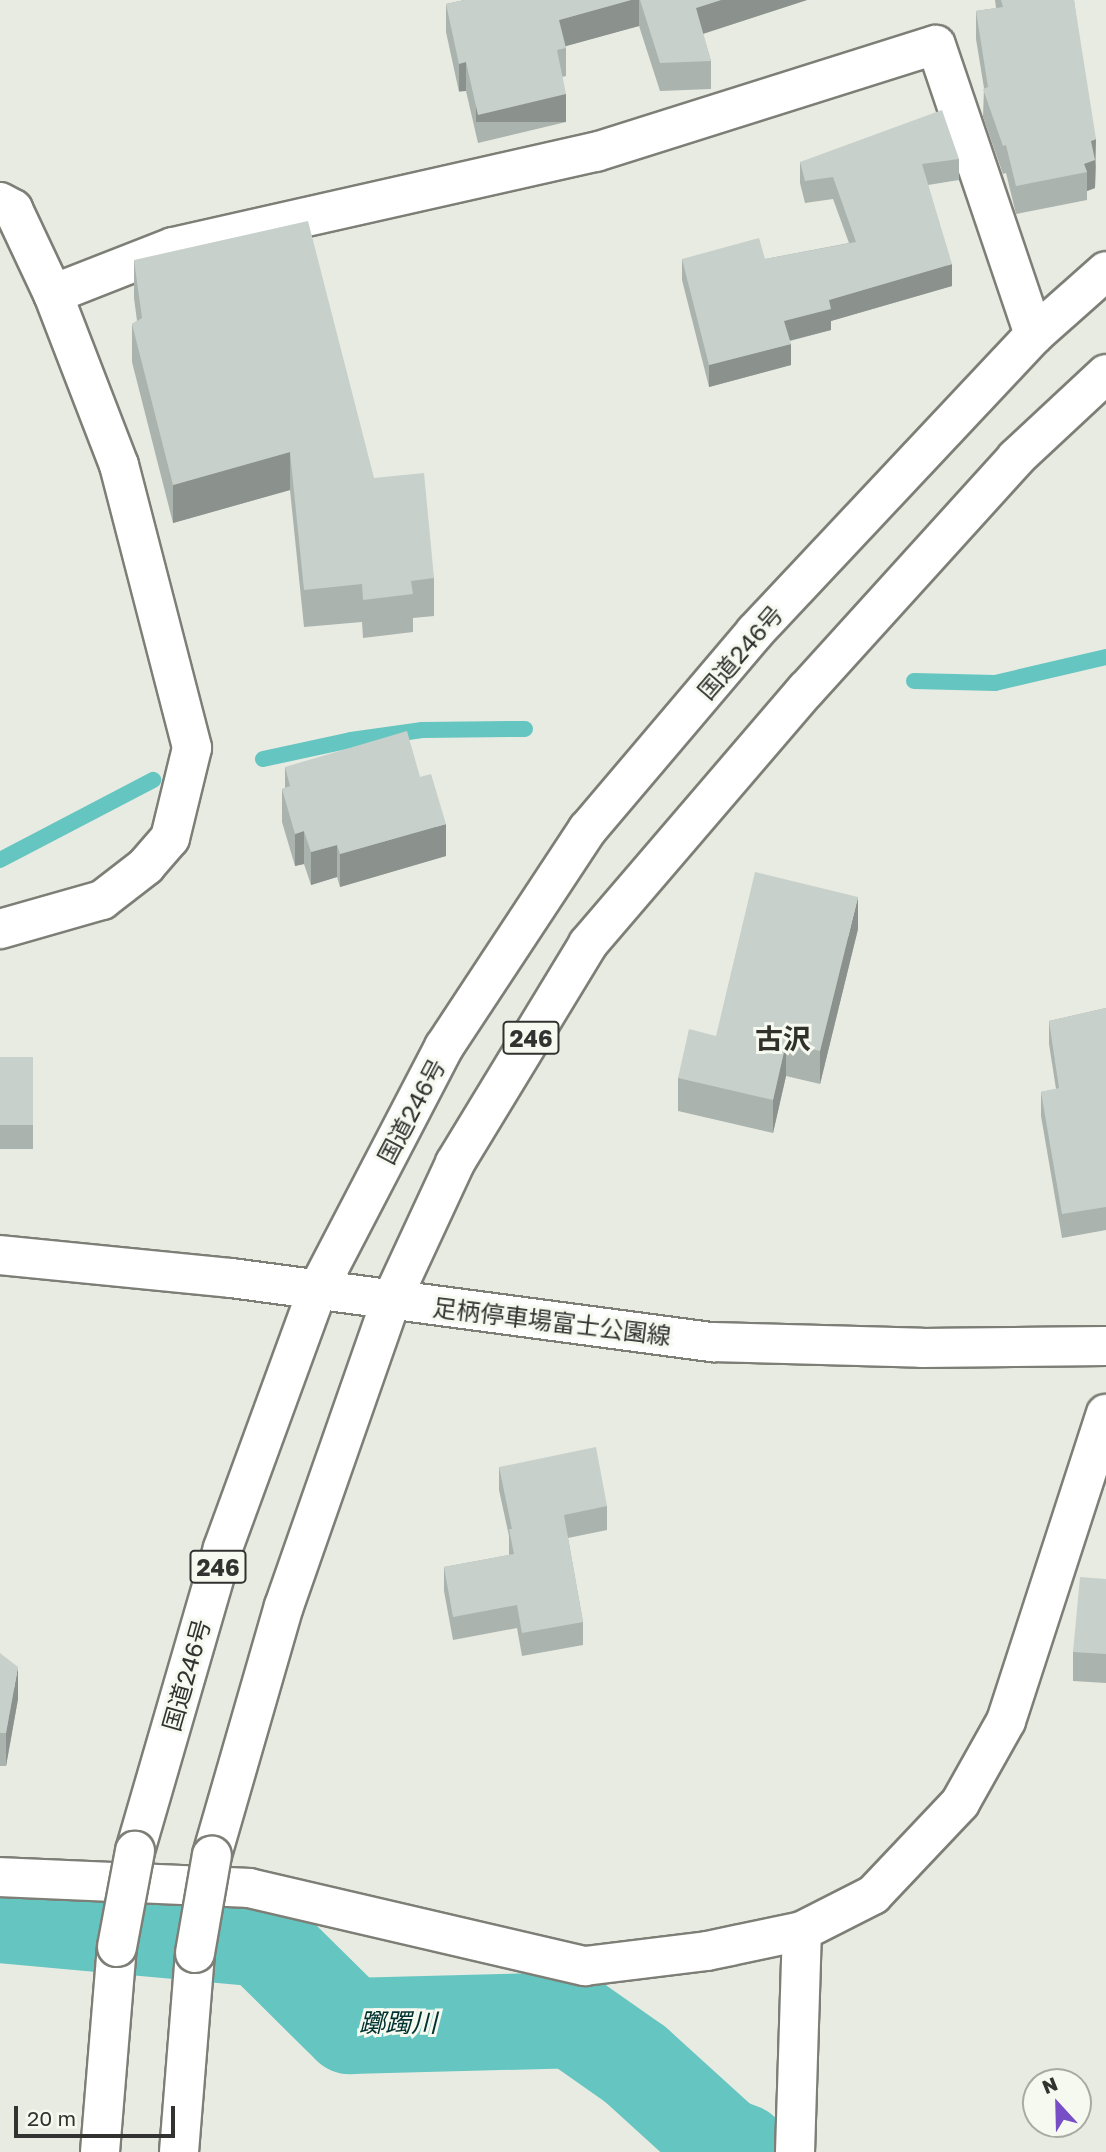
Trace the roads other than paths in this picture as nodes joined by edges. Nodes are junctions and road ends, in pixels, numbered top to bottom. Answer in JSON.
{"nodes":[{"id":1,"x":0,"y":202,"type":"edge"},
{"id":2,"x":1106,"y":271,"type":"edge"},
{"id":3,"x":53,"y":294,"type":"junction"},
{"id":4,"x":1034,"y":335,"type":"junction"},
{"id":5,"x":1106,"y":374,"type":"edge"},
{"id":6,"x":0,"y":929,"type":"edge"},
{"id":7,"x":0,"y":1255,"type":"edge"},
{"id":8,"x":318,"y":1289,"type":"junction"},
{"id":9,"x":391,"y":1301,"type":"junction"},
{"id":10,"x":1106,"y":1346,"type":"edge"},
{"id":11,"x":1106,"y":1413,"type":"edge"},
{"id":12,"x":0,"y":1877,"type":"edge"},
{"id":13,"x":802,"y":1931,"type":"junction"},
{"id":14,"x":795,"y":2144,"type":"edge"},
{"id":15,"x":100,"y":2152,"type":"edge"},
{"id":16,"x":179,"y":2152,"type":"edge"}],
"edges":[{"from":1,"to":3,"type":"main road"},
{"from":2,"to":4,"type":"main road","name":"国道246号","number":"246"},
{"from":3,"to":4,"type":"main road"},
{"from":3,"to":6,"type":"main road"},
{"from":4,"to":8,"type":"main road","name":"国道246号","number":"246"},
{"from":5,"to":9,"type":"main road","number":"246"},
{"from":7,"to":8,"type":"main road","name":"足柄停車場富士公園線"},
{"from":8,"to":9,"type":"main road","name":"足柄停車場富士公園線"},
{"from":8,"to":15,"type":"main road","name":"国道246号","number":"246","bridge":true},
{"from":9,"to":10,"type":"main road","name":"足柄停車場富士公園線"},
{"from":9,"to":16,"type":"main road","number":"246","bridge":true},
{"from":11,"to":13,"type":"main road"},
{"from":12,"to":13,"type":"main road"},
{"from":13,"to":14,"type":"main road"}]}
